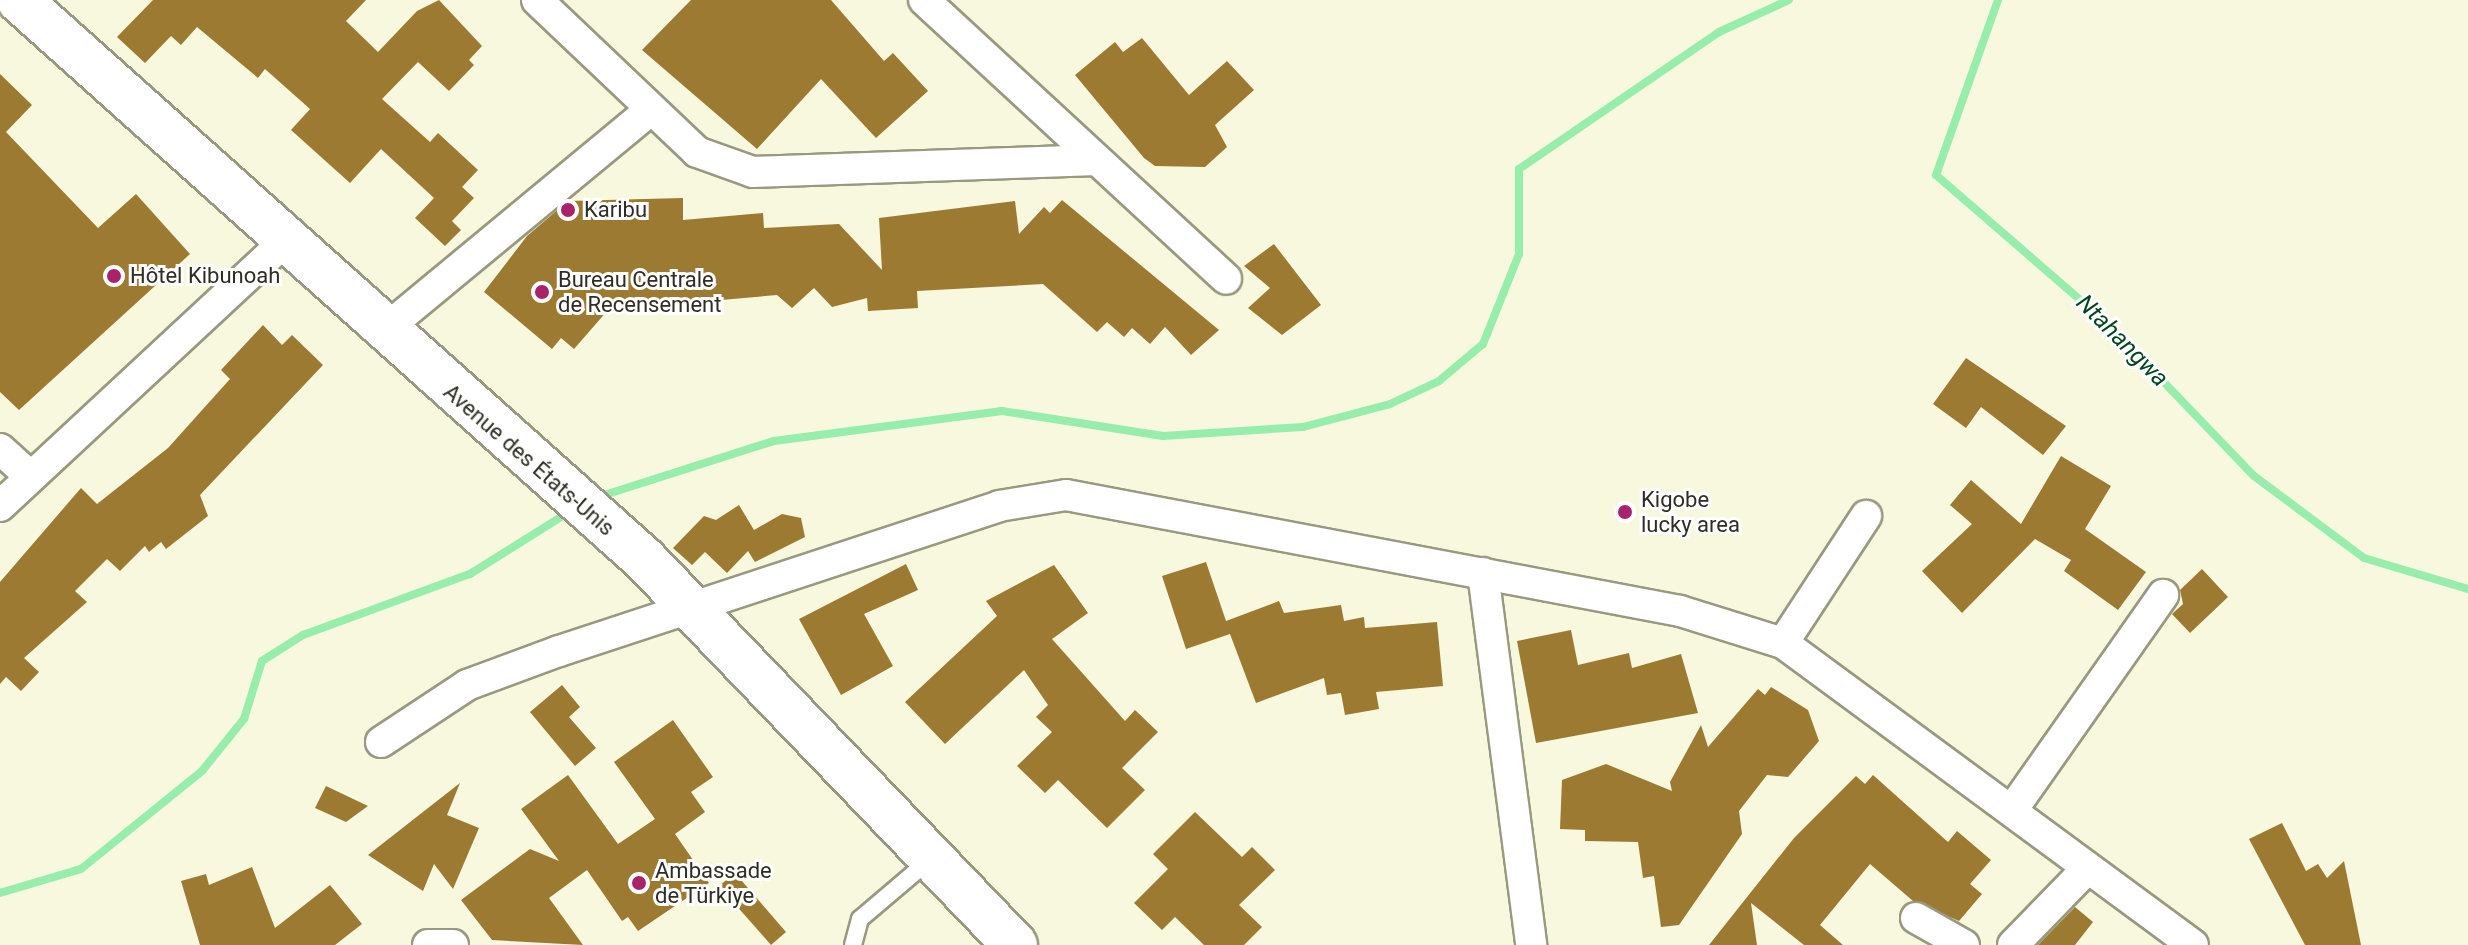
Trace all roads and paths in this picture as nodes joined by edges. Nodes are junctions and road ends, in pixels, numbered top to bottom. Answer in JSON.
{"nodes":[{"id":1,"x":19,"y":0,"type":"edge"},
{"id":2,"x":537,"y":0,"type":"edge"},
{"id":3,"x":924,"y":0,"type":"edge"},
{"id":4,"x":650,"y":110,"type":"junction"},
{"id":5,"x":1090,"y":160,"type":"junction"},
{"id":6,"x":284,"y":242,"type":"junction"},
{"id":7,"x":1226,"y":279,"type":"dead end"},
{"id":8,"x":382,"y":332,"type":"junction"},
{"id":9,"x":0,"y":449,"type":"edge"},
{"id":10,"x":29,"y":475,"type":"junction"},
{"id":11,"x":0,"y":506,"type":"edge"},
{"id":12,"x":1866,"y":516,"type":"dead end"},
{"id":13,"x":1483,"y":573,"type":"junction"},
{"id":14,"x":2163,"y":595,"type":"dead end"},
{"id":15,"x":692,"y":608,"type":"junction"},
{"id":16,"x":1783,"y":643,"type":"junction"},
{"id":17,"x":381,"y":742,"type":"dead end"},
{"id":18,"x":2012,"y":810,"type":"junction"},
{"id":19,"x":933,"y":857,"type":"junction"},
{"id":20,"x":2088,"y":868,"type":"junction"},
{"id":21,"x":1916,"y":918,"type":"dead end"},
{"id":22,"x":428,"y":945,"type":"edge"},
{"id":23,"x":453,"y":945,"type":"edge"},
{"id":24,"x":853,"y":945,"type":"edge"},
{"id":25,"x":1015,"y":945,"type":"edge"},
{"id":26,"x":1531,"y":945,"type":"edge"},
{"id":27,"x":1964,"y":945,"type":"edge"},
{"id":28,"x":2013,"y":945,"type":"edge"},
{"id":29,"x":2193,"y":945,"type":"edge"}],
"edges":[{"from":1,"to":6,"type":"street","name":"Avenue des États-Unis"},
{"from":2,"to":4,"type":"street"},
{"from":3,"to":5,"type":"street"},
{"from":4,"to":5,"type":"street"},
{"from":4,"to":8,"type":"street"},
{"from":5,"to":7,"type":"street"},
{"from":6,"to":8,"type":"street","name":"Avenue des États-Unis"},
{"from":6,"to":10,"type":"street"},
{"from":8,"to":15,"type":"street","name":"Avenue des États-Unis"},
{"from":9,"to":10,"type":"street"},
{"from":10,"to":11,"type":"street"},
{"from":12,"to":16,"type":"street"},
{"from":13,"to":15,"type":"street"},
{"from":13,"to":16,"type":"street"},
{"from":13,"to":26,"type":"street"},
{"from":14,"to":18,"type":"street"},
{"from":15,"to":17,"type":"street"},
{"from":15,"to":19,"type":"street","name":"Avenue des États-Unis"},
{"from":16,"to":18,"type":"street"},
{"from":18,"to":20,"type":"street"},
{"from":19,"to":24,"type":"lane"},
{"from":19,"to":25,"type":"street","name":"Avenue des États-Unis"},
{"from":20,"to":28,"type":"street"},
{"from":20,"to":29,"type":"street"},
{"from":21,"to":27,"type":"street"},
{"from":22,"to":23,"type":"street"}]}
